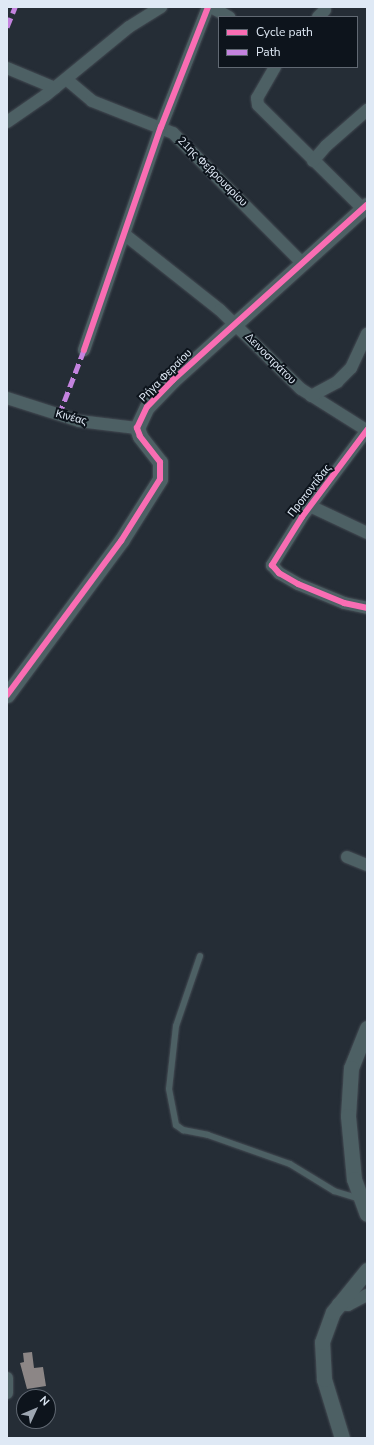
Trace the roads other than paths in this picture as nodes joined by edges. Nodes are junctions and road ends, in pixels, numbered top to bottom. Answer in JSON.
{"nodes":[{"id":1,"x":161,"y":7,"type":"edge"},
{"id":2,"x":209,"y":7,"type":"edge"},
{"id":3,"x":227,"y":16,"type":"edge"},
{"id":4,"x":7,"y":68,"type":"edge"},
{"id":5,"x":274,"y":68,"type":"edge"},
{"id":6,"x":66,"y":79,"type":"junction"},
{"id":7,"x":56,"y":88,"type":"junction"},
{"id":8,"x":367,"y":110,"type":"edge"},
{"id":9,"x":7,"y":122,"type":"edge"},
{"id":10,"x":161,"y":128,"type":"junction"},
{"id":11,"x":314,"y":161,"type":"junction"},
{"id":12,"x":365,"y":207,"type":"edge"},
{"id":13,"x":124,"y":234,"type":"junction"},
{"id":14,"x":302,"y":263,"type":"junction"},
{"id":15,"x":236,"y":325,"type":"junction"},
{"id":16,"x":367,"y":334,"type":"edge"},
{"id":17,"x":84,"y":350,"type":"dead end"},
{"id":18,"x":311,"y":396,"type":"junction"},
{"id":19,"x":7,"y":398,"type":"edge"},
{"id":20,"x":138,"y":428,"type":"junction"},
{"id":21,"x":367,"y":430,"type":"edge"},
{"id":22,"x":310,"y":506,"type":"junction"},
{"id":23,"x":367,"y":533,"type":"edge"},
{"id":24,"x":367,"y":608,"type":"edge"},
{"id":25,"x":7,"y":695,"type":"edge"},
{"id":26,"x":347,"y":857,"type":"dead end"},
{"id":27,"x":367,"y":865,"type":"edge"},
{"id":28,"x":200,"y":956,"type":"dead end"},
{"id":29,"x":367,"y":1028,"type":"edge"},
{"id":30,"x":360,"y":1199,"type":"junction"},
{"id":31,"x":367,"y":1214,"type":"edge"},
{"id":32,"x":367,"y":1270,"type":"edge"},
{"id":33,"x":367,"y":1295,"type":"edge"},
{"id":34,"x":338,"y":1304,"type":"junction"},
{"id":35,"x":7,"y":1378,"type":"edge"},
{"id":36,"x":7,"y":1393,"type":"edge"},
{"id":37,"x":342,"y":1438,"type":"edge"}],
"edges":[{"from":1,"to":6,"type":"street"},
{"from":2,"to":3,"type":"street"},
{"from":2,"to":10,"type":"street"},
{"from":4,"to":7,"type":"street"},
{"from":5,"to":11,"type":"street"},
{"from":6,"to":7,"type":"street"},
{"from":6,"to":10,"type":"street","name":"21ης Φεβρουαρίου"},
{"from":7,"to":9,"type":"street"},
{"from":8,"to":11,"type":"street"},
{"from":10,"to":13,"type":"street"},
{"from":10,"to":14,"type":"street","name":"21ης Φεβρουαρίου"},
{"from":11,"to":12,"type":"street"},
{"from":12,"to":14,"type":"street","name":"Ρήγα Φεραίου"},
{"from":13,"to":15,"type":"street","name":"Δεινοστράτου"},
{"from":13,"to":17,"type":"street"},
{"from":14,"to":15,"type":"street","name":"Ρήγα Φεραίου"},
{"from":15,"to":18,"type":"street","name":"Δεινοστράτου"},
{"from":15,"to":20,"type":"street","name":"Ρήγα Φεραίου"},
{"from":16,"to":18,"type":"street"},
{"from":18,"to":21,"type":"street","name":"Δεινοστράτου"},
{"from":19,"to":20,"type":"street","name":"Κινέας"},
{"from":20,"to":25,"type":"street"},
{"from":21,"to":22,"type":"street","name":"Προποντίδας"},
{"from":22,"to":23,"type":"street"},
{"from":22,"to":24,"type":"street","name":"Προποντίδας"},
{"from":26,"to":27,"type":"street"},
{"from":28,"to":30,"type":"lane"},
{"from":29,"to":30,"type":"street"},
{"from":30,"to":31,"type":"street"},
{"from":32,"to":34,"type":"street"},
{"from":33,"to":34,"type":"street"},
{"from":34,"to":37,"type":"street"},
{"from":35,"to":36,"type":"street"}]}
